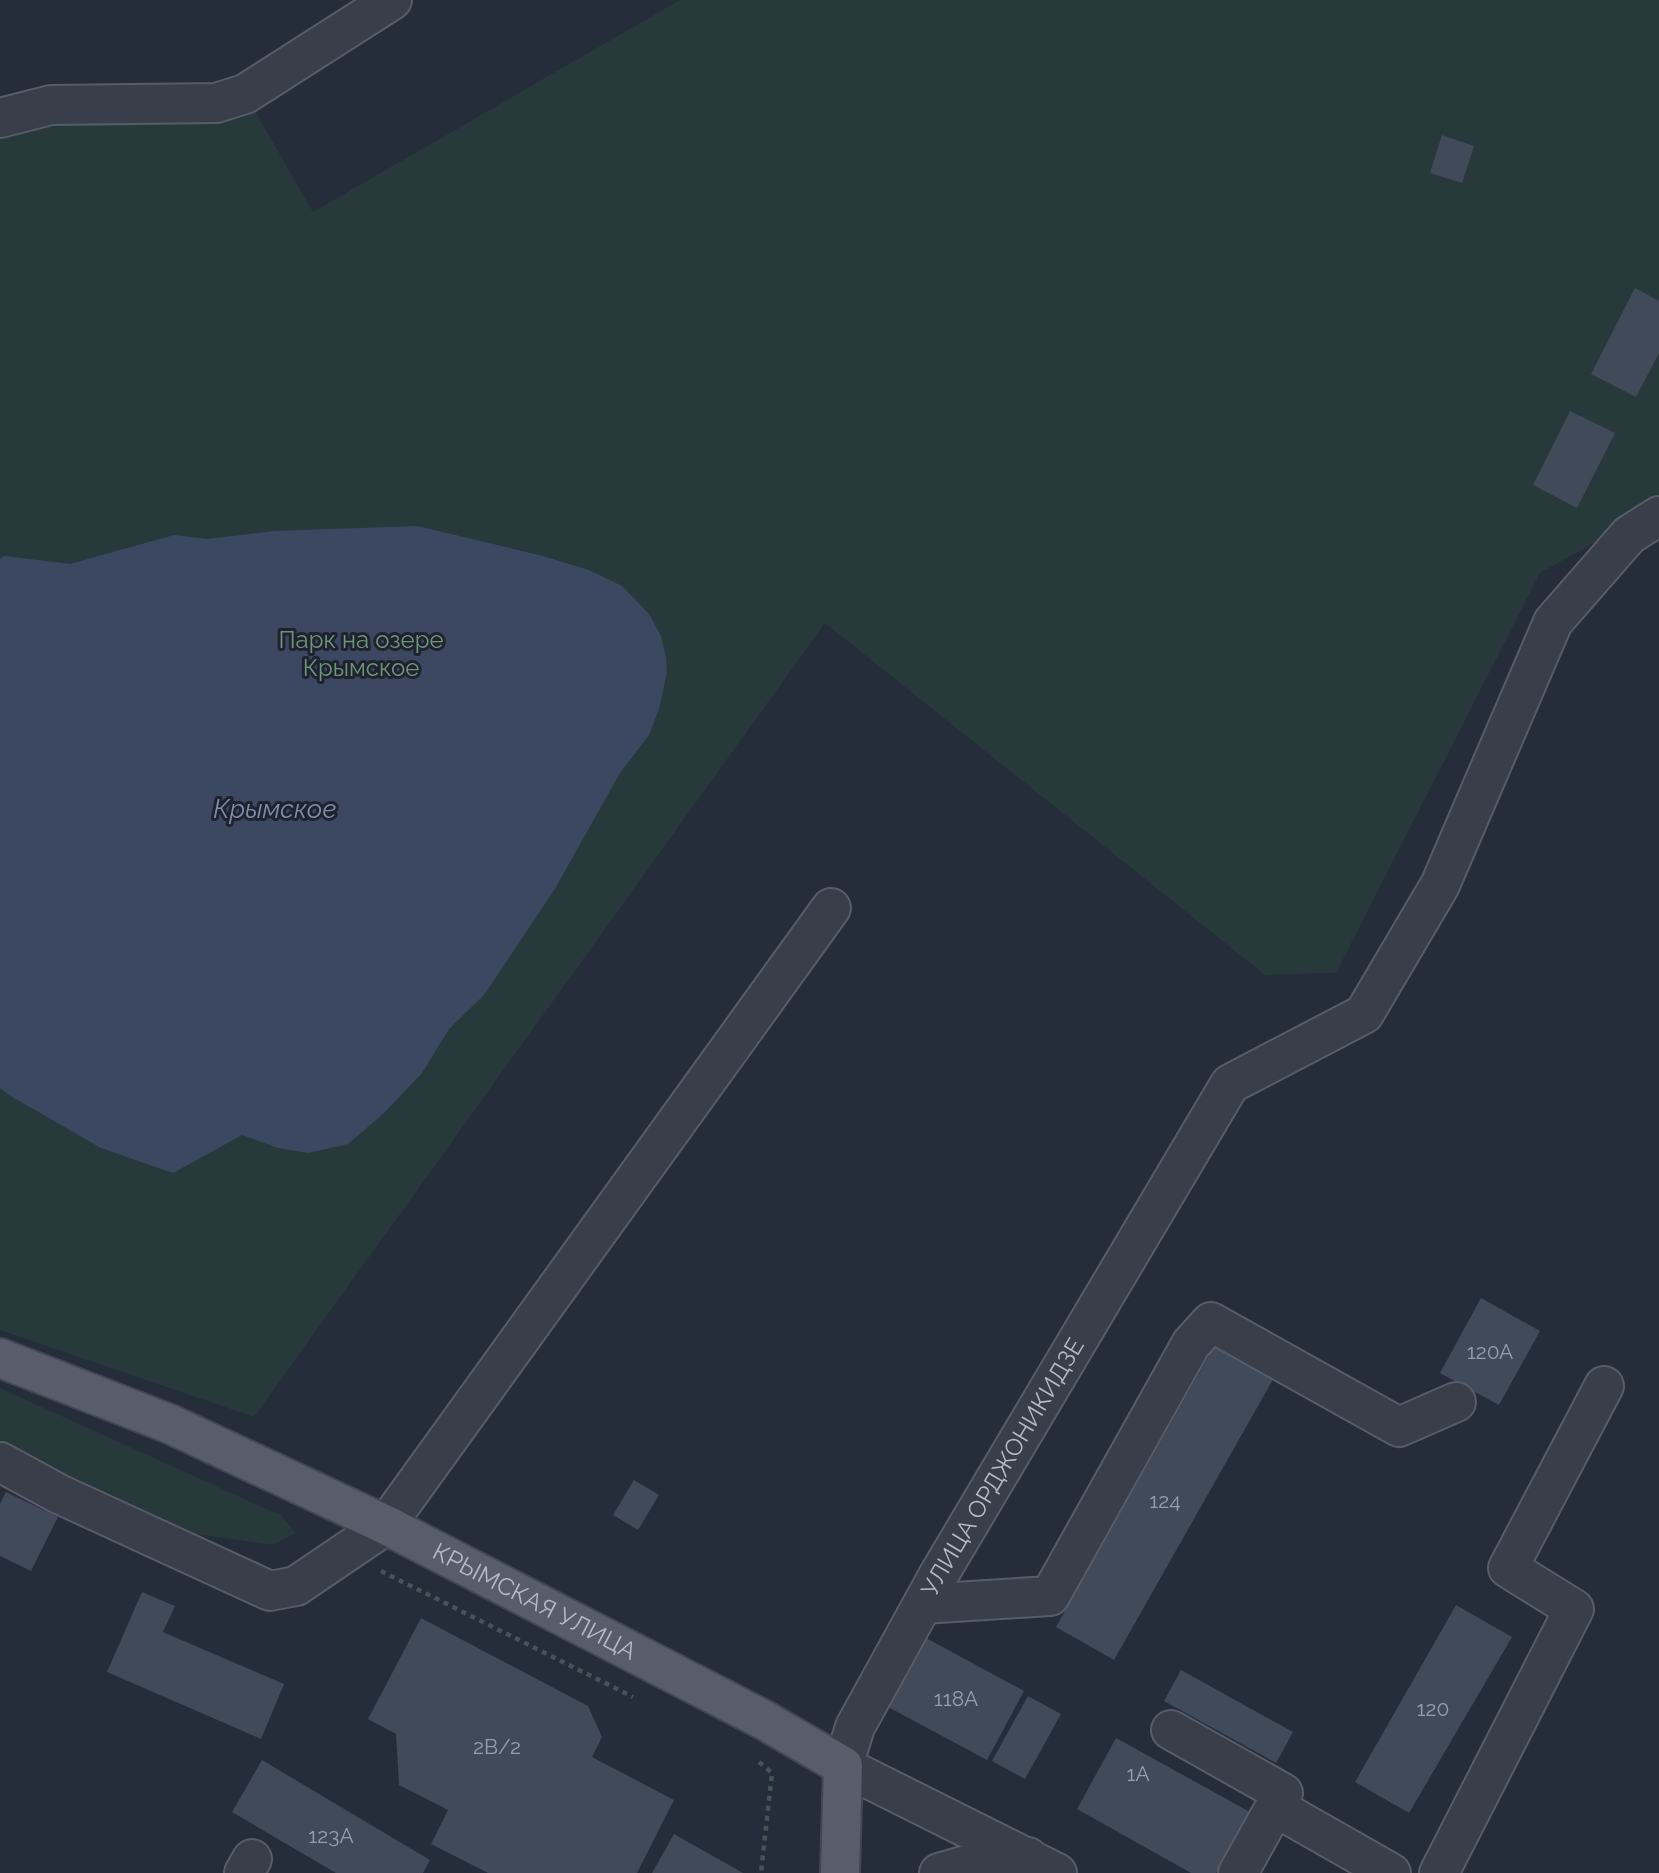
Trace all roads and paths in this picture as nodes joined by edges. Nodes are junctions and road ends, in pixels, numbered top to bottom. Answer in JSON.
{"nodes":[{"id":1,"x":392,"y":0,"type":"edge"},
{"id":2,"x":0,"y":118,"type":"edge"},
{"id":3,"x":1659,"y":516,"type":"edge"},
{"id":4,"x":831,"y":908,"type":"dead end"},
{"id":5,"x":0,"y":1358,"type":"edge"},
{"id":6,"x":1604,"y":1386,"type":"dead end"},
{"id":7,"x":1456,"y":1402,"type":"dead end"},
{"id":8,"x":0,"y":1462,"type":"edge"},
{"id":9,"x":386,"y":1525,"type":"junction"},
{"id":10,"x":346,"y":1554,"type":"junction"},
{"id":11,"x":923,"y":1604,"type":"junction"},
{"id":12,"x":638,"y":1700,"type":"dead end"},
{"id":13,"x":1171,"y":1730,"type":"dead end"},
{"id":14,"x":756,"y":1760,"type":"dead end"},
{"id":15,"x":843,"y":1766,"type":"junction"},
{"id":16,"x":1275,"y":1807,"type":"junction"},
{"id":17,"x":1042,"y":1865,"type":"edge"},
{"id":18,"x":761,"y":1873,"type":"edge"},
{"id":19,"x":840,"y":1873,"type":"edge"},
{"id":20,"x":939,"y":1873,"type":"edge"},
{"id":21,"x":1238,"y":1873,"type":"edge"},
{"id":22,"x":1391,"y":1873,"type":"edge"},
{"id":23,"x":1439,"y":1873,"type":"edge"}],
"edges":[{"from":1,"to":2,"type":"street"},
{"from":3,"to":11,"type":"street","name":"УЛИЦА ОРДЖОНИКИДЗЕ"},
{"from":4,"to":9,"type":"street"},
{"from":5,"to":9,"type":"main road","name":"КРЫМСКАЯ УЛИЦА"},
{"from":6,"to":23,"type":"street"},
{"from":7,"to":11,"type":"street"},
{"from":8,"to":10,"type":"street"},
{"from":9,"to":10,"type":"street"},
{"from":9,"to":15,"type":"main road","name":"КРЫМСКАЯ УЛИЦА"},
{"from":10,"to":12,"type":"path"},
{"from":11,"to":15,"type":"street","name":"УЛИЦА ОРДЖОНИКИДЗЕ"},
{"from":13,"to":16,"type":"street"},
{"from":14,"to":18,"type":"path"},
{"from":15,"to":17,"type":"street","name":"КРЫМСКАЯ УЛИЦА"},
{"from":15,"to":19,"type":"main road","name":"УЛИЦА ОРДЖОНИКИДЗЕ"},
{"from":16,"to":21,"type":"street"},
{"from":16,"to":22,"type":"street"},
{"from":17,"to":20,"type":"street"}]}
